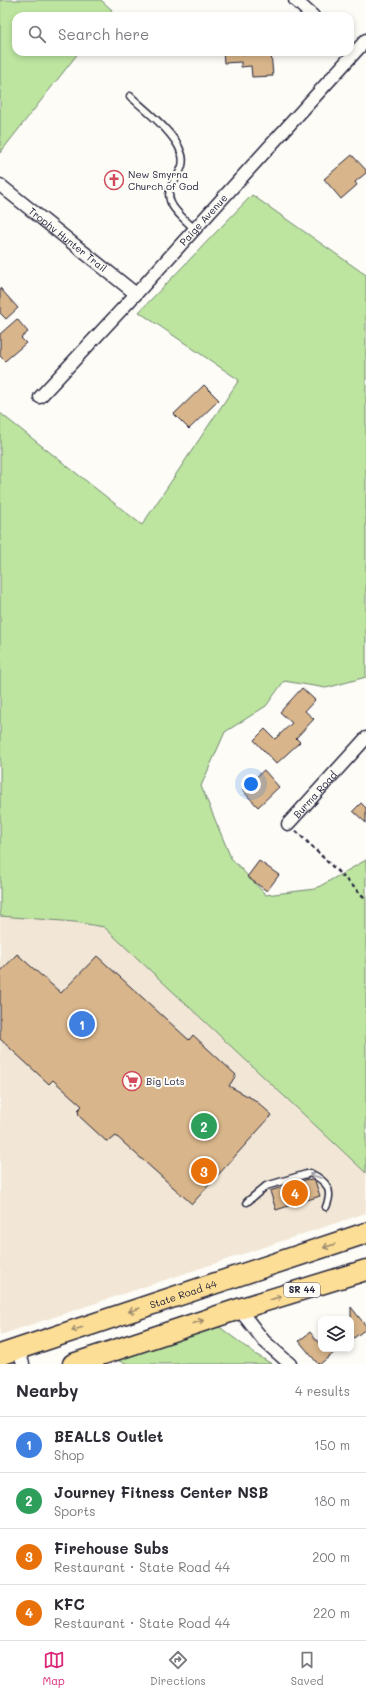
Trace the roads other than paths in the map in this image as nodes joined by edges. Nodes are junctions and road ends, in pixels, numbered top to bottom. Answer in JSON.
{"nodes":[{"id":1,"x":295,"y":0,"type":"edge"},
{"id":2,"x":308,"y":12,"type":"edge"},
{"id":3,"x":366,"y":40,"type":"edge"},
{"id":4,"x":354,"y":50,"type":"edge"},
{"id":5,"x":348,"y":56,"type":"edge"},
{"id":6,"x":130,"y":96,"type":"dead end"},
{"id":7,"x":0,"y":185,"type":"edge"},
{"id":8,"x":195,"y":230,"type":"junction"},
{"id":9,"x":136,"y":294,"type":"junction"},
{"id":10,"x":40,"y":398,"type":"dead end"},
{"id":11,"x":366,"y":738,"type":"edge"},
{"id":12,"x":288,"y":824,"type":"road end"},
{"id":13,"x":247,"y":1202,"type":"dead end"},
{"id":14,"x":326,"y":1207,"type":"dead end"},
{"id":15,"x":366,"y":1233,"type":"edge"},
{"id":16,"x":366,"y":1270,"type":"edge"},
{"id":17,"x":239,"y":1309,"type":"junction"},
{"id":18,"x":14,"y":1356,"type":"edge"},
{"id":19,"x":81,"y":1363,"type":"edge"},
{"id":20,"x":290,"y":1364,"type":"edge"}],
"edges":[{"from":1,"to":2,"type":"street"},
{"from":3,"to":4,"type":"street","name":"Paige Avenue"},
{"from":5,"to":8,"type":"street","name":"Paige Avenue"},
{"from":6,"to":8,"type":"lane"},
{"from":7,"to":9,"type":"street","name":"Trophy Hunter Trail"},
{"from":8,"to":9,"type":"street","name":"Paige Avenue"},
{"from":9,"to":10,"type":"street","name":"Paige Avenue"},
{"from":11,"to":12,"type":"street","name":"Burma Road"},
{"from":14,"to":13,"type":"lane","one_way":true},
{"from":15,"to":18,"type":"main road","name":"State Road 44","one_way":true},
{"from":17,"to":16,"type":"main road","number":"SR 44","one_way":true},
{"from":19,"to":17,"type":"main road","number":"SR 44","one_way":true},
{"from":17,"to":20,"type":"street"}]}
